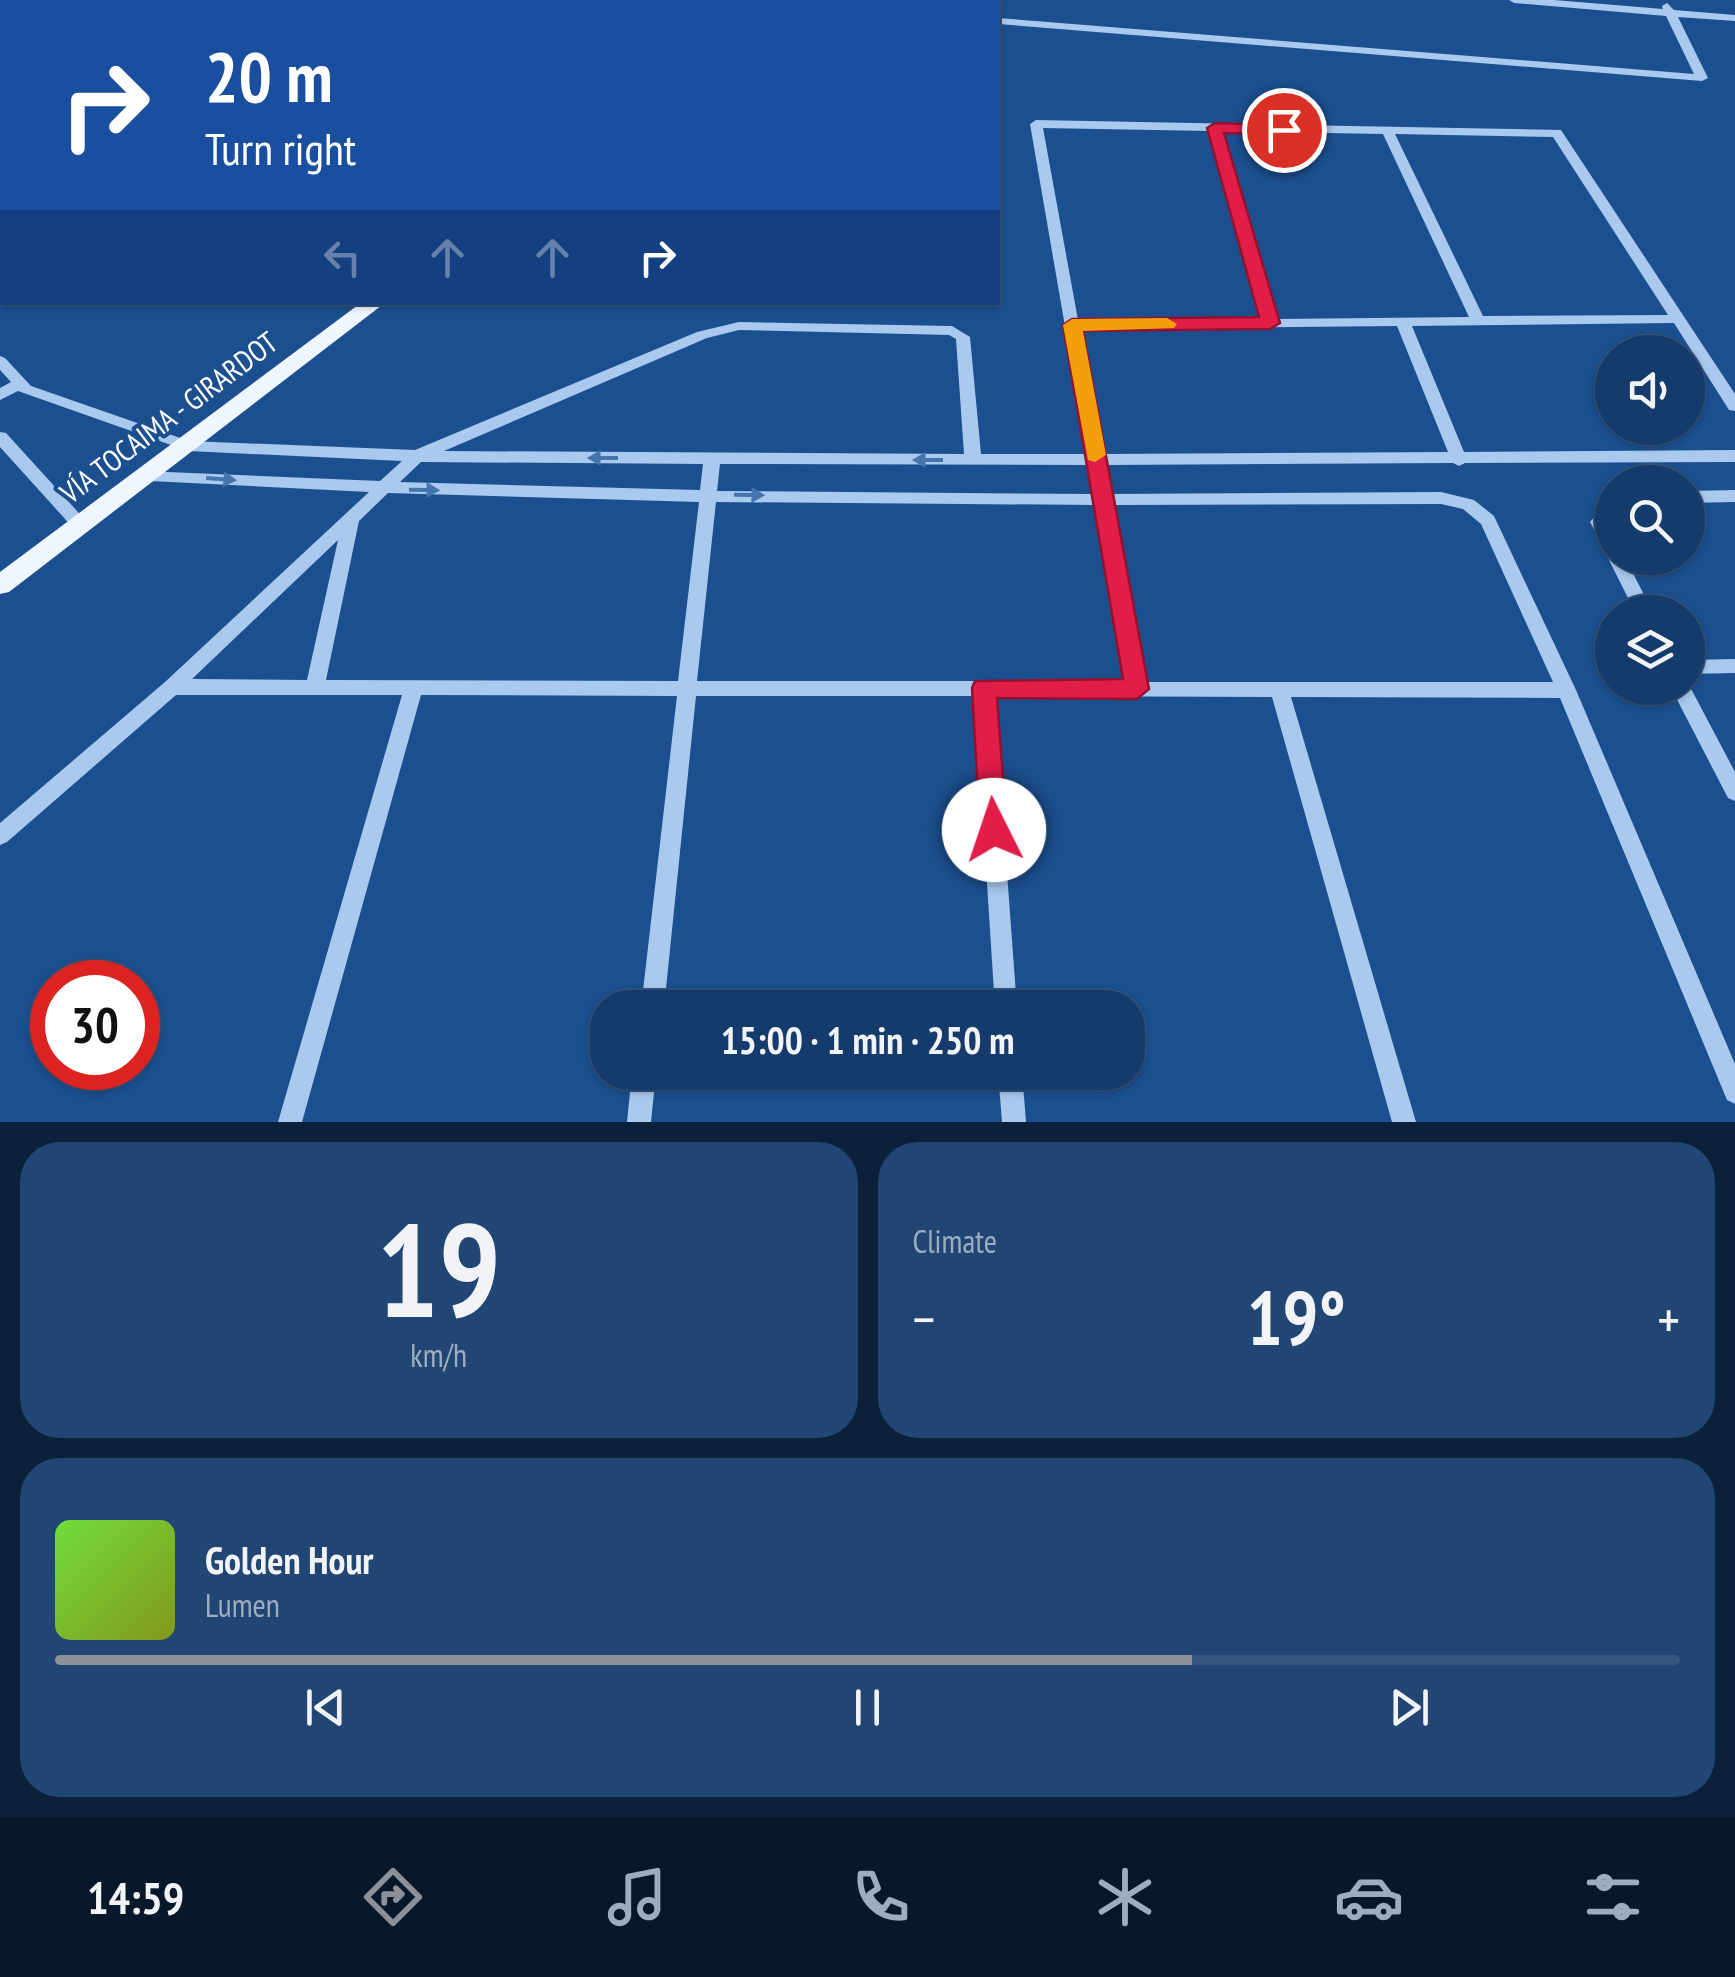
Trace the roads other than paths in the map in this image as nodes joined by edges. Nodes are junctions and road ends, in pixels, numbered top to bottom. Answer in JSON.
{"nodes":[{"id":1,"x":1514,"y":0,"type":"edge"},
{"id":2,"x":1664,"y":0,"type":"edge"},
{"id":3,"x":1536,"y":1,"type":"edge"},
{"id":4,"x":1670,"y":12,"type":"junction"},
{"id":5,"x":1735,"y":18,"type":"edge"},
{"id":6,"x":1000,"y":21,"type":"edge"},
{"id":7,"x":1215,"y":128,"type":"junction"},
{"id":8,"x":1388,"y":132,"type":"junction"},
{"id":9,"x":372,"y":305,"type":"edge"},
{"id":10,"x":1678,"y":319,"type":"junction"},
{"id":11,"x":1478,"y":321,"type":"junction"},
{"id":12,"x":1403,"y":322,"type":"junction"},
{"id":13,"x":1270,"y":323,"type":"junction"},
{"id":14,"x":1072,"y":325,"type":"junction"},
{"id":15,"x":0,"y":361,"type":"edge"},
{"id":16,"x":19,"y":384,"type":"junction"},
{"id":17,"x":0,"y":395,"type":"edge"},
{"id":18,"x":1735,"y":406,"type":"edge"},
{"id":19,"x":0,"y":437,"type":"edge"},
{"id":20,"x":188,"y":446,"type":"junction"},
{"id":21,"x":417,"y":456,"type":"junction"},
{"id":22,"x":1735,"y":456,"type":"edge"},
{"id":23,"x":712,"y":458,"type":"junction"},
{"id":24,"x":973,"y":460,"type":"junction"},
{"id":25,"x":1460,"y":460,"type":"junction"},
{"id":26,"x":1096,"y":461,"type":"junction"},
{"id":27,"x":150,"y":475,"type":"junction"},
{"id":28,"x":378,"y":489,"type":"junction"},
{"id":29,"x":708,"y":494,"type":"junction"},
{"id":30,"x":1735,"y":496,"type":"edge"},
{"id":31,"x":1705,"y":497,"type":"edge"},
{"id":32,"x":1103,"y":500,"type":"junction"},
{"id":33,"x":352,"y":520,"type":"junction"},
{"id":34,"x":81,"y":526,"type":"junction"},
{"id":35,"x":0,"y":585,"type":"edge"},
{"id":36,"x":1705,"y":666,"type":"edge"},
{"id":37,"x":1735,"y":666,"type":"edge"},
{"id":38,"x":172,"y":687,"type":"junction"},
{"id":39,"x":315,"y":687,"type":"junction"},
{"id":40,"x":414,"y":687,"type":"junction"},
{"id":41,"x":687,"y":688,"type":"junction"},
{"id":42,"x":984,"y":688,"type":"junction"},
{"id":43,"x":1137,"y":689,"type":"junction"},
{"id":44,"x":1278,"y":689,"type":"junction"},
{"id":45,"x":1566,"y":690,"type":"junction"},
{"id":46,"x":1691,"y":705,"type":"edge"},
{"id":47,"x":1735,"y":792,"type":"edge"},
{"id":48,"x":0,"y":836,"type":"edge"},
{"id":49,"x":654,"y":990,"type":"edge"},
{"id":50,"x":1005,"y":990,"type":"edge"},
{"id":51,"x":642,"y":1090,"type":"edge"},
{"id":52,"x":1011,"y":1090,"type":"edge"},
{"id":53,"x":1735,"y":1092,"type":"edge"},
{"id":54,"x":290,"y":1122,"type":"edge"},
{"id":55,"x":639,"y":1122,"type":"edge"},
{"id":56,"x":1014,"y":1122,"type":"edge"},
{"id":57,"x":1404,"y":1122,"type":"edge"}],
"edges":[{"from":1,"to":3,"type":"street"},
{"from":2,"to":4,"type":"street"},
{"from":3,"to":4,"type":"street"},
{"from":4,"to":5,"type":"street"},
{"from":4,"to":6,"type":"street"},
{"from":7,"to":8,"type":"street"},
{"from":7,"to":13,"type":"street"},
{"from":7,"to":14,"type":"street"},
{"from":8,"to":10,"type":"street"},
{"from":8,"to":11,"type":"street"},
{"from":9,"to":20,"type":"main road","name":"VÍA TOCAIMA - GIRARDOT"},
{"from":10,"to":11,"type":"street"},
{"from":10,"to":18,"type":"street"},
{"from":11,"to":12,"type":"street"},
{"from":12,"to":13,"type":"street"},
{"from":12,"to":25,"type":"street"},
{"from":13,"to":14,"type":"street"},
{"from":14,"to":26,"type":"street"},
{"from":15,"to":16,"type":"street"},
{"from":16,"to":17,"type":"street"},
{"from":16,"to":20,"type":"street"},
{"from":19,"to":34,"type":"street"},
{"from":20,"to":21,"type":"street"},
{"from":20,"to":27,"type":"main road","name":"VÍA TOCAIMA - GIRARDOT"},
{"from":23,"to":21,"type":"street","one_way":true},
{"from":21,"to":24,"type":"street"},
{"from":21,"to":28,"type":"street"},
{"from":22,"to":25,"type":"street"},
{"from":24,"to":23,"type":"street","one_way":true},
{"from":23,"to":29,"type":"street"},
{"from":24,"to":26,"type":"street"},
{"from":25,"to":26,"type":"street"},
{"from":26,"to":32,"type":"street"},
{"from":27,"to":28,"type":"street","one_way":true},
{"from":27,"to":34,"type":"main road","name":"VÍA TOCAIMA - GIRARDOT"},
{"from":28,"to":29,"type":"street","one_way":true},
{"from":28,"to":33,"type":"street"},
{"from":29,"to":32,"type":"street","one_way":true},
{"from":29,"to":41,"type":"street"},
{"from":30,"to":31,"type":"street"},
{"from":32,"to":43,"type":"street"},
{"from":32,"to":45,"type":"street"},
{"from":33,"to":38,"type":"street"},
{"from":33,"to":39,"type":"street"},
{"from":34,"to":35,"type":"main road","name":"VÍA TOCAIMA - GIRARDOT"},
{"from":36,"to":37,"type":"street"},
{"from":38,"to":39,"type":"street"},
{"from":38,"to":48,"type":"street"},
{"from":39,"to":40,"type":"street"},
{"from":40,"to":41,"type":"street"},
{"from":40,"to":54,"type":"street"},
{"from":41,"to":42,"type":"street"},
{"from":41,"to":49,"type":"street"},
{"from":42,"to":43,"type":"street"},
{"from":42,"to":50,"type":"street"},
{"from":43,"to":44,"type":"street"},
{"from":44,"to":45,"type":"street"},
{"from":44,"to":57,"type":"street"},
{"from":45,"to":53,"type":"street"},
{"from":46,"to":47,"type":"street"},
{"from":51,"to":55,"type":"street"},
{"from":52,"to":56,"type":"street"}]}
